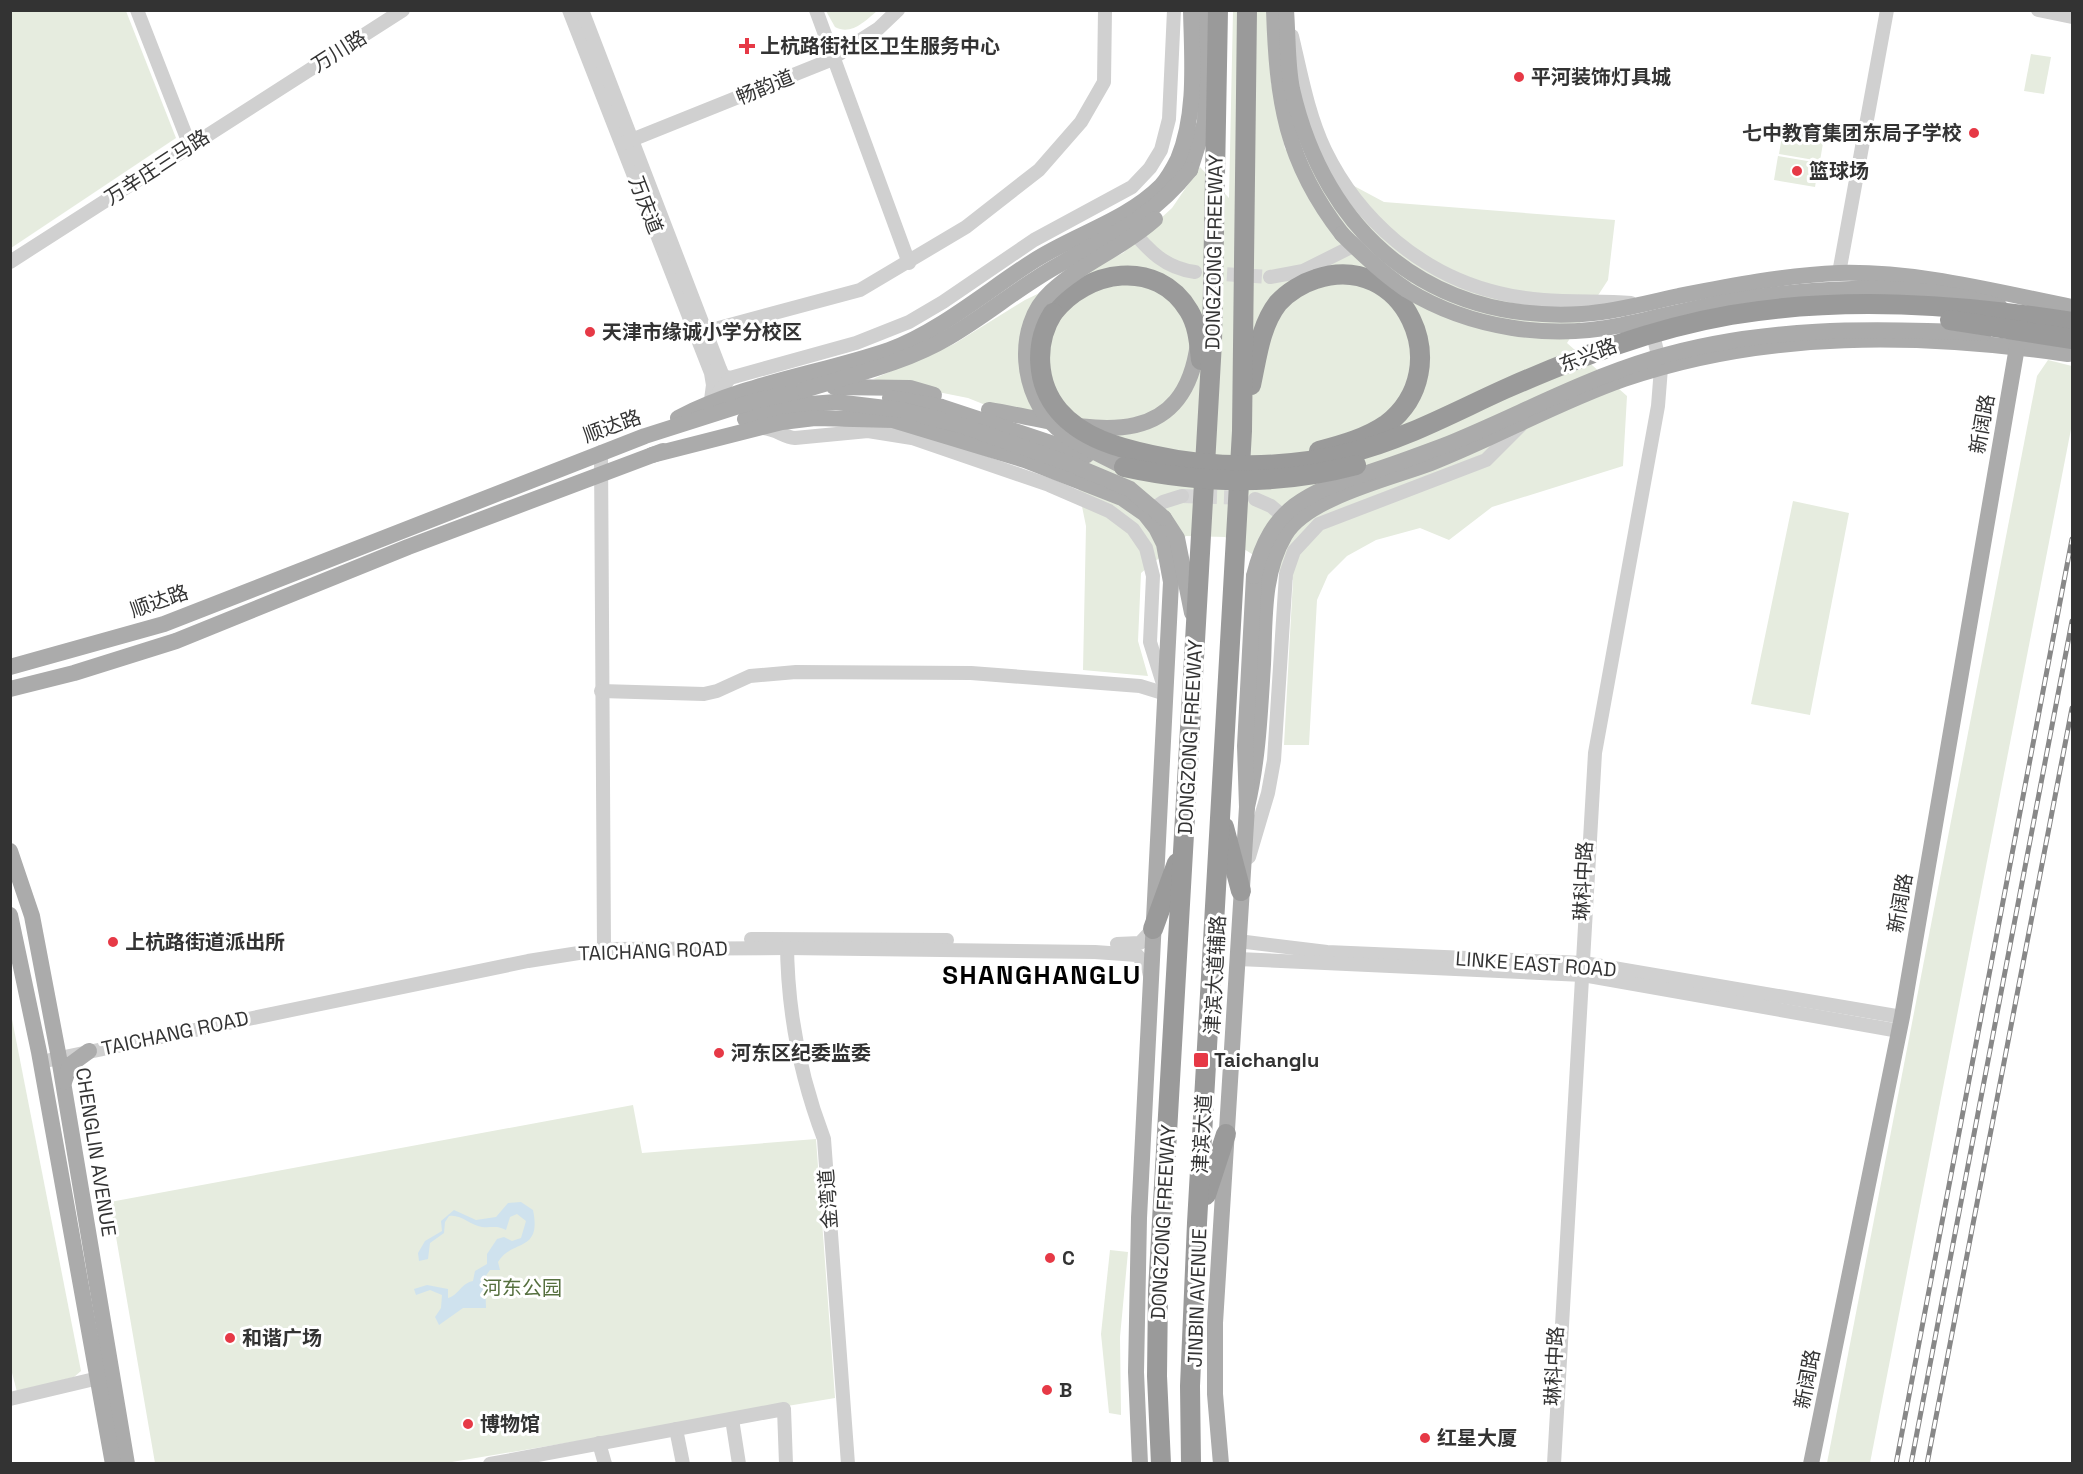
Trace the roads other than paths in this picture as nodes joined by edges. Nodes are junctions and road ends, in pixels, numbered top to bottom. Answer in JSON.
{"nodes":[{"id":1,"x":137,"y":10,"type":"edge"},
{"id":2,"x":569,"y":10,"type":"edge"},
{"id":3,"x":582,"y":10,"type":"edge"},
{"id":4,"x":816,"y":10,"type":"edge"},
{"id":5,"x":898,"y":10,"type":"edge"},
{"id":6,"x":1105,"y":10,"type":"edge"},
{"id":7,"x":1174,"y":10,"type":"edge"},
{"id":8,"x":1191,"y":10,"type":"edge"},
{"id":9,"x":1207,"y":10,"type":"edge"},
{"id":10,"x":1218,"y":10,"type":"edge"},
{"id":11,"x":1247,"y":10,"type":"edge"},
{"id":12,"x":1274,"y":10,"type":"edge"},
{"id":13,"x":1286,"y":10,"type":"edge"},
{"id":14,"x":1887,"y":10,"type":"edge"},
{"id":15,"x":2038,"y":10,"type":"edge"},
{"id":16,"x":398,"y":12,"type":"edge"},
{"id":17,"x":2073,"y":17,"type":"edge"},
{"id":18,"x":834,"y":58,"type":"junction"},
{"id":19,"x":304,"y":72,"type":"joint"},
{"id":20,"x":627,"y":142,"type":"junction"},
{"id":21,"x":190,"y":146,"type":"junction"},
{"id":22,"x":1190,"y":170,"type":"junction"},
{"id":23,"x":1119,"y":215,"type":"junction"},
{"id":24,"x":1368,"y":238,"type":"junction"},
{"id":25,"x":10,"y":262,"type":"edge"},
{"id":26,"x":909,"y":263,"type":"junction"},
{"id":27,"x":1195,"y":272,"type":"tunnel mouth"},
{"id":28,"x":1839,"y":273,"type":"junction"},
{"id":29,"x":1270,"y":277,"type":"tunnel mouth"},
{"id":30,"x":1641,"y":304,"type":"junction"},
{"id":31,"x":2073,"y":307,"type":"edge"},
{"id":32,"x":2024,"y":314,"type":"junction"},
{"id":33,"x":715,"y":329,"type":"dead end"},
{"id":34,"x":2071,"y":330,"type":"edge"},
{"id":35,"x":1199,"y":337,"type":"junction"},
{"id":36,"x":2017,"y":347,"type":"junction"},
{"id":37,"x":882,"y":352,"type":"junction"},
{"id":38,"x":1654,"y":365,"type":"junction"},
{"id":39,"x":730,"y":378,"type":"junction"},
{"id":40,"x":804,"y":390,"type":"junction"},
{"id":41,"x":836,"y":402,"type":"junction"},
{"id":42,"x":709,"y":416,"type":"junction"},
{"id":43,"x":892,"y":420,"type":"junction"},
{"id":44,"x":1523,"y":422,"type":"junction"},
{"id":45,"x":1208,"y":424,"type":"junction"},
{"id":46,"x":755,"y":428,"type":"junction"},
{"id":47,"x":1242,"y":431,"type":"junction"},
{"id":48,"x":601,"y":452,"type":"junction"},
{"id":49,"x":652,"y":455,"type":"junction"},
{"id":50,"x":1121,"y":457,"type":"junction"},
{"id":51,"x":1251,"y":464,"type":"junction"},
{"id":52,"x":602,"y":472,"type":"junction"},
{"id":53,"x":1182,"y":496,"type":"tunnel mouth"},
{"id":54,"x":1255,"y":499,"type":"tunnel mouth"},
{"id":55,"x":1145,"y":514,"type":"junction"},
{"id":56,"x":1292,"y":524,"type":"junction"},
{"id":57,"x":1196,"y":632,"type":"junction"},
{"id":58,"x":10,"y":667,"type":"edge"},
{"id":59,"x":10,"y":689,"type":"edge"},
{"id":60,"x":601,"y":691,"type":"junction"},
{"id":61,"x":1166,"y":694,"type":"junction"},
{"id":62,"x":1247,"y":807,"type":"junction"},
{"id":63,"x":1220,"y":810,"type":"junction"},
{"id":64,"x":1184,"y":844,"type":"junction"},
{"id":65,"x":10,"y":851,"type":"edge"},
{"id":66,"x":1241,"y":891,"type":"junction"},
{"id":67,"x":10,"y":915,"type":"edge"},
{"id":68,"x":1153,"y":929,"type":"junction"},
{"id":69,"x":1238,"y":941,"type":"junction"},
{"id":70,"x":787,"y":943,"type":"junction"},
{"id":71,"x":604,"y":946,"type":"junction"},
{"id":72,"x":1238,"y":959,"type":"junction"},
{"id":73,"x":1581,"y":969,"type":"junction"},
{"id":74,"x":1151,"y":981,"type":"junction"},
{"id":75,"x":1900,"y":1024,"type":"junction"},
{"id":76,"x":89,"y":1051,"type":"junction"},
{"id":77,"x":58,"y":1053,"type":"junction"},
{"id":78,"x":40,"y":1057,"type":"junction"},
{"id":79,"x":64,"y":1086,"type":"junction"},
{"id":80,"x":1226,"y":1134,"type":"junction"},
{"id":81,"x":1197,"y":1223,"type":"junction"},
{"id":82,"x":104,"y":1377,"type":"junction"},
{"id":83,"x":1190,"y":1386,"type":"junction"},
{"id":84,"x":10,"y":1400,"type":"edge"},
{"id":85,"x":732,"y":1419,"type":"junction"},
{"id":86,"x":676,"y":1429,"type":"junction"},
{"id":87,"x":599,"y":1443,"type":"junction"},
{"id":88,"x":536,"y":1459,"type":"edge"},
{"id":89,"x":112,"y":1464,"type":"edge"},
{"id":90,"x":127,"y":1464,"type":"edge"},
{"id":91,"x":490,"y":1464,"type":"edge"},
{"id":92,"x":605,"y":1464,"type":"edge"},
{"id":93,"x":682,"y":1464,"type":"edge"},
{"id":94,"x":739,"y":1464,"type":"edge"},
{"id":95,"x":786,"y":1464,"type":"edge"},
{"id":96,"x":848,"y":1464,"type":"edge"},
{"id":97,"x":1140,"y":1464,"type":"edge"},
{"id":98,"x":1161,"y":1464,"type":"edge"},
{"id":99,"x":1191,"y":1464,"type":"edge"},
{"id":100,"x":1203,"y":1464,"type":"edge"},
{"id":101,"x":1221,"y":1464,"type":"edge"},
{"id":102,"x":1549,"y":1464,"type":"edge"},
{"id":103,"x":1554,"y":1464,"type":"edge"},
{"id":104,"x":1811,"y":1464,"type":"edge"}],
"edges":[{"from":1,"to":21,"type":"street"},
{"from":2,"to":20,"type":"street","name":"万庆道"},
{"from":3,"to":20,"type":"street","name":"万庆道"},
{"from":4,"to":18,"type":"street"},
{"from":5,"to":18,"type":"street","name":"畅韵道"},
{"from":6,"to":26,"type":"street"},
{"from":7,"to":39,"type":"street"},
{"from":8,"to":23,"type":"main road"},
{"from":9,"to":22,"type":"main road"},
{"from":10,"to":45,"type":"highway","name":"DONGZONG FREEWAY"},
{"from":11,"to":47,"type":"highway","name":"DONGZONG FREEWAY"},
{"from":12,"to":32,"type":"main road","bridge":true},
{"from":13,"to":24,"type":"main road"},
{"from":13,"to":30,"type":"street"},
{"from":14,"to":28,"type":"street"},
{"from":15,"to":17,"type":"street"},
{"from":16,"to":19,"type":"street","name":"万川路"},
{"from":18,"to":20,"type":"street","name":"畅韵道"},
{"from":18,"to":26,"type":"street"},
{"from":19,"to":21,"type":"street","name":"万辛庄三马路"},
{"from":20,"to":39,"type":"street","name":"万庆道"},
{"from":20,"to":42,"type":"street","name":"万庆道"},
{"from":21,"to":25,"type":"street","name":"万辛庄三马路"},
{"from":22,"to":40,"type":"main road","bridge":true},
{"from":22,"to":50,"type":"main road","bridge":true},
{"from":23,"to":27,"type":"street"},
{"from":23,"to":37,"type":"main road"},
{"from":24,"to":29,"type":"street"},
{"from":24,"to":30,"type":"main road"},
{"from":26,"to":33,"type":"street"},
{"from":28,"to":30,"type":"main road"},
{"from":28,"to":31,"type":"main road"},
{"from":30,"to":38,"type":"main road"},
{"from":32,"to":34,"type":"highway","name":"东兴路","bridge":true},
{"from":32,"to":51,"type":"highway","name":"东兴路","bridge":true},
{"from":34,"to":36,"type":"main road"},
{"from":34,"to":50,"type":"highway","name":"东兴路","bridge":true},
{"from":34,"to":62,"type":"main road","bridge":true},
{"from":35,"to":40,"type":"main road","name":"顺达路","bridge":true},
{"from":35,"to":45,"type":"highway"},
{"from":35,"to":50,"type":"highway","bridge":true},
{"from":36,"to":38,"type":"main road"},
{"from":36,"to":75,"type":"main road","name":"新阔路"},
{"from":37,"to":42,"type":"main road"},
{"from":37,"to":43,"type":"street"},
{"from":38,"to":44,"type":"main road"},
{"from":38,"to":73,"type":"street","name":"琳科中路"},
{"from":39,"to":42,"type":"street"},
{"from":40,"to":42,"type":"main road","name":"顺达路"},
{"from":41,"to":42,"type":"main road","name":"顺达路"},
{"from":41,"to":50,"type":"main road","name":"顺达路","bridge":true},
{"from":41,"to":57,"type":"main road","bridge":true},
{"from":42,"to":48,"type":"main road","name":"顺达路"},
{"from":42,"to":49,"type":"main road","name":"顺达路"},
{"from":43,"to":46,"type":"main road"},
{"from":43,"to":55,"type":"main road"},
{"from":44,"to":56,"type":"main road"},
{"from":44,"to":66,"type":"street"},
{"from":45,"to":57,"type":"highway","name":"DONGZONG FREEWAY"},
{"from":46,"to":49,"type":"main road"},
{"from":46,"to":61,"type":"street"},
{"from":47,"to":51,"type":"highway","bridge":true},
{"from":47,"to":63,"type":"highway","name":"DONGZONG FREEWAY"},
{"from":48,"to":52,"type":"street"},
{"from":48,"to":58,"type":"main road","name":"顺达路"},
{"from":49,"to":52,"type":"main road","name":"顺达路"},
{"from":50,"to":51,"type":"highway","name":"东兴路","bridge":true},
{"from":52,"to":59,"type":"main road","name":"顺达路"},
{"from":52,"to":60,"type":"street"},
{"from":53,"to":55,"type":"street"},
{"from":54,"to":56,"type":"street"},
{"from":55,"to":61,"type":"main road"},
{"from":56,"to":62,"type":"main road"},
{"from":57,"to":64,"type":"highway","name":"DONGZONG FREEWAY"},
{"from":60,"to":61,"type":"street"},
{"from":60,"to":71,"type":"street"},
{"from":61,"to":68,"type":"main road"},
{"from":62,"to":66,"type":"main road","name":"津滨大道辅路"},
{"from":63,"to":66,"type":"highway"},
{"from":63,"to":81,"type":"highway","name":"津滨大道"},
{"from":64,"to":68,"type":"highway"},
{"from":64,"to":98,"type":"highway","name":"DONGZONG FREEWAY"},
{"from":65,"to":77,"type":"main road","name":"CHENGLIN AVENUE"},
{"from":66,"to":69,"type":"main road","name":"津滨大道辅路"},
{"from":67,"to":78,"type":"main road","name":"CHENGLIN AVENUE"},
{"from":68,"to":70,"type":"street","name":"TAICHANG ROAD"},
{"from":68,"to":74,"type":"main road"},
{"from":69,"to":72,"type":"main road","name":"津滨大道辅路"},
{"from":69,"to":73,"type":"street","name":"LINKE EAST ROAD"},
{"from":70,"to":71,"type":"street","name":"TAICHANG ROAD"},
{"from":70,"to":74,"type":"street","name":"TAICHANG ROAD"},
{"from":70,"to":96,"type":"street","name":"金湾道"},
{"from":71,"to":76,"type":"street","name":"TAICHANG ROAD"},
{"from":71,"to":77,"type":"street","name":"TAICHANG ROAD"},
{"from":72,"to":73,"type":"street","name":"LINKE EAST ROAD"},
{"from":72,"to":80,"type":"main road","name":"津滨大道辅路"},
{"from":73,"to":75,"type":"street","name":"LINKE EAST ROAD"},
{"from":73,"to":102,"type":"street","name":"琳科中路"},
{"from":73,"to":103,"type":"street","name":"琳科中路"},
{"from":74,"to":97,"type":"main road"},
{"from":75,"to":104,"type":"main road","name":"新阔路"},
{"from":76,"to":77,"type":"street","name":"TAICHANG ROAD"},
{"from":76,"to":79,"type":"main road"},
{"from":77,"to":78,"type":"street","name":"TAICHANG ROAD"},
{"from":77,"to":79,"type":"main road","name":"CHENGLIN AVENUE"},
{"from":78,"to":82,"type":"main road","name":"CHENGLIN AVENUE"},
{"from":79,"to":82,"type":"main road","name":"CHENGLIN AVENUE"},
{"from":80,"to":81,"type":"highway"},
{"from":80,"to":101,"type":"main road","name":"JINBIN AVENUE"},
{"from":81,"to":83,"type":"highway","name":"津滨大道"},
{"from":82,"to":84,"type":"street"},
{"from":82,"to":89,"type":"main road","name":"CHENGLIN AVENUE"},
{"from":82,"to":90,"type":"main road","name":"CHENGLIN AVENUE"},
{"from":83,"to":99,"type":"highway"},
{"from":83,"to":100,"type":"highway"},
{"from":85,"to":86,"type":"street"},
{"from":85,"to":94,"type":"street"},
{"from":85,"to":95,"type":"street"},
{"from":86,"to":87,"type":"street"},
{"from":86,"to":93,"type":"street"},
{"from":87,"to":88,"type":"street"},
{"from":87,"to":92,"type":"street"},
{"from":88,"to":91,"type":"street"}]}
